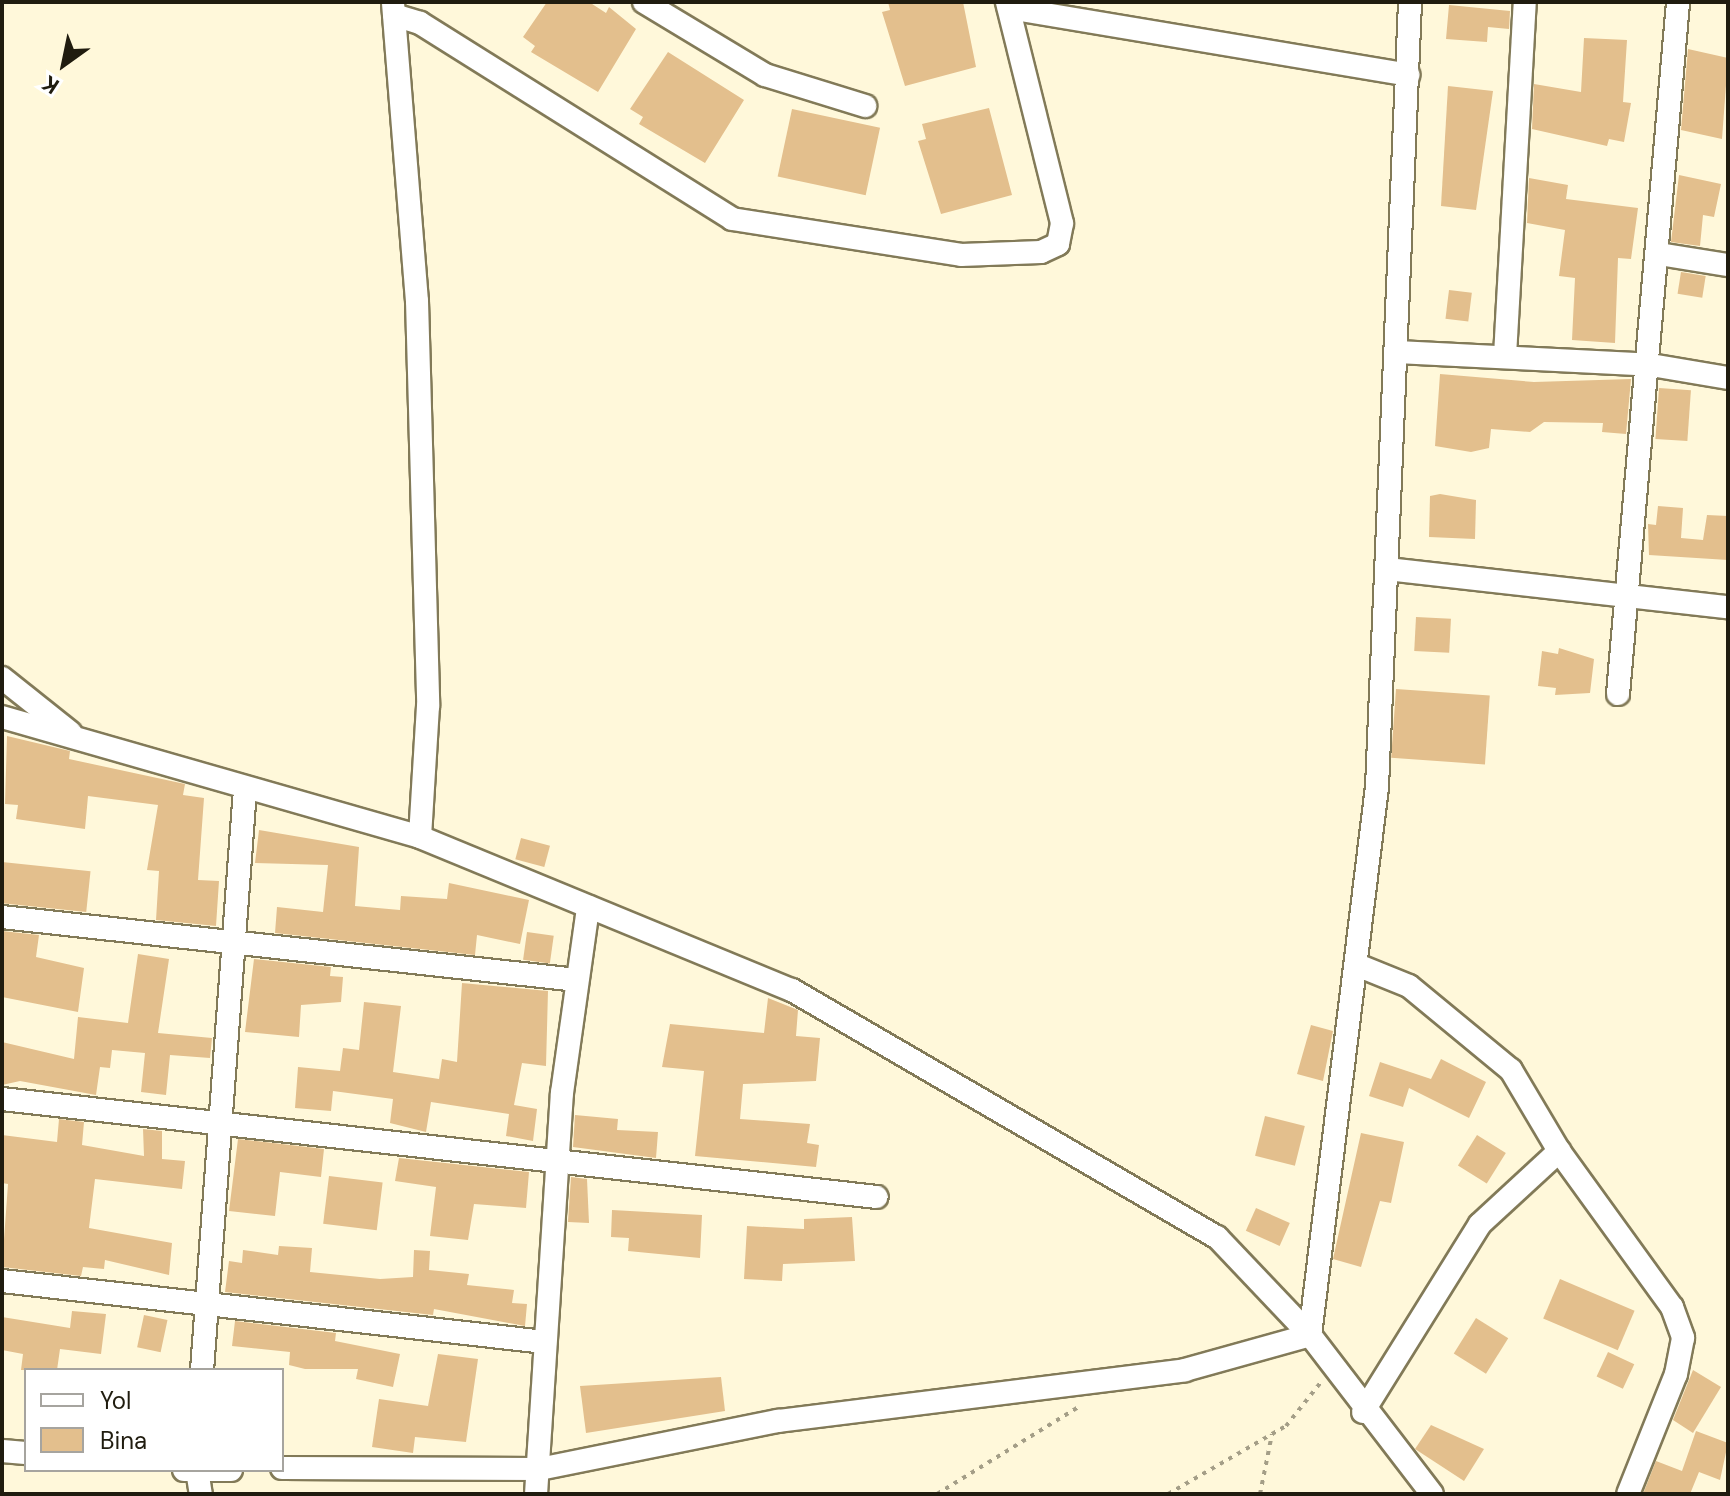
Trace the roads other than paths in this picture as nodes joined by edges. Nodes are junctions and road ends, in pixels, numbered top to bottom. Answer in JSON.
{"nodes":[{"id":1,"x":644,"y":2,"type":"edge"},
{"id":2,"x":1410,"y":2,"type":"edge"},
{"id":3,"x":1525,"y":2,"type":"edge"},
{"id":4,"x":1678,"y":2,"type":"edge"},
{"id":5,"x":1008,"y":5,"type":"edge"},
{"id":6,"x":394,"y":8,"type":"edge"},
{"id":7,"x":1408,"y":75,"type":"junction"},
{"id":8,"x":865,"y":106,"type":"dead end"},
{"id":9,"x":1659,"y":254,"type":"junction"},
{"id":10,"x":1728,"y":265,"type":"edge"},
{"id":11,"x":1397,"y":352,"type":"junction"},
{"id":12,"x":1505,"y":356,"type":"junction"},
{"id":13,"x":1651,"y":365,"type":"junction"},
{"id":14,"x":1728,"y":378,"type":"edge"},
{"id":15,"x":1387,"y":569,"type":"junction"},
{"id":16,"x":1632,"y":596,"type":"junction"},
{"id":17,"x":1728,"y":607,"type":"edge"},
{"id":18,"x":2,"y":678,"type":"edge"},
{"id":19,"x":1618,"y":694,"type":"dead end"},
{"id":20,"x":2,"y":717,"type":"edge"},
{"id":21,"x":80,"y":739,"type":"junction"},
{"id":22,"x":245,"y":790,"type":"junction"},
{"id":23,"x":420,"y":837,"type":"junction"},
{"id":24,"x":588,"y":907,"type":"junction"},
{"id":25,"x":2,"y":917,"type":"edge"},
{"id":26,"x":234,"y":941,"type":"junction"},
{"id":27,"x":1357,"y":965,"type":"junction"},
{"id":28,"x":577,"y":980,"type":"junction"},
{"id":29,"x":2,"y":1099,"type":"edge"},
{"id":30,"x":221,"y":1118,"type":"junction"},
{"id":31,"x":1559,"y":1151,"type":"junction"},
{"id":32,"x":556,"y":1163,"type":"junction"},
{"id":33,"x":877,"y":1197,"type":"dead end"},
{"id":34,"x":2,"y":1281,"type":"edge"},
{"id":35,"x":207,"y":1303,"type":"junction"},
{"id":36,"x":1310,"y":1335,"type":"junction"},
{"id":37,"x":545,"y":1342,"type":"junction"},
{"id":38,"x":202,"y":1368,"type":"edge"},
{"id":39,"x":1363,"y":1412,"type":"junction"},
{"id":40,"x":2,"y":1451,"type":"edge"},
{"id":41,"x":24,"y":1453,"type":"edge"},
{"id":42,"x":284,"y":1468,"type":"edge"},
{"id":43,"x":539,"y":1469,"type":"junction"},
{"id":44,"x":194,"y":1472,"type":"edge"},
{"id":45,"x":201,"y":1494,"type":"edge"},
{"id":46,"x":536,"y":1494,"type":"edge"},
{"id":47,"x":1432,"y":1494,"type":"edge"},
{"id":48,"x":1628,"y":1494,"type":"edge"}],
"edges":[{"from":1,"to":8,"type":"street"},
{"from":2,"to":7,"type":"street"},
{"from":3,"to":12,"type":"street"},
{"from":4,"to":9,"type":"street"},
{"from":5,"to":6,"type":"street"},
{"from":5,"to":7,"type":"street"},
{"from":6,"to":23,"type":"street"},
{"from":7,"to":11,"type":"street"},
{"from":9,"to":10,"type":"street"},
{"from":9,"to":13,"type":"street"},
{"from":11,"to":12,"type":"street"},
{"from":11,"to":15,"type":"street"},
{"from":12,"to":13,"type":"street"},
{"from":13,"to":14,"type":"street"},
{"from":13,"to":16,"type":"street"},
{"from":15,"to":16,"type":"street"},
{"from":15,"to":27,"type":"street"},
{"from":16,"to":17,"type":"street"},
{"from":16,"to":19,"type":"street"},
{"from":18,"to":21,"type":"street"},
{"from":20,"to":21,"type":"street"},
{"from":21,"to":22,"type":"street"},
{"from":22,"to":23,"type":"street"},
{"from":22,"to":26,"type":"street"},
{"from":23,"to":24,"type":"street"},
{"from":24,"to":28,"type":"street"},
{"from":24,"to":36,"type":"street"},
{"from":25,"to":26,"type":"street"},
{"from":26,"to":28,"type":"street"},
{"from":26,"to":30,"type":"street"},
{"from":27,"to":31,"type":"street"},
{"from":27,"to":36,"type":"street"},
{"from":28,"to":32,"type":"street"},
{"from":29,"to":30,"type":"street"},
{"from":30,"to":32,"type":"street"},
{"from":30,"to":35,"type":"street"},
{"from":31,"to":39,"type":"street"},
{"from":31,"to":48,"type":"street"},
{"from":32,"to":33,"type":"street"},
{"from":32,"to":37,"type":"street"},
{"from":34,"to":35,"type":"street"},
{"from":35,"to":37,"type":"street"},
{"from":35,"to":38,"type":"street"},
{"from":36,"to":39,"type":"street"},
{"from":36,"to":43,"type":"street"},
{"from":37,"to":43,"type":"street"},
{"from":39,"to":47,"type":"street"},
{"from":40,"to":41,"type":"street"},
{"from":42,"to":43,"type":"street"},
{"from":43,"to":46,"type":"street"},
{"from":44,"to":45,"type":"street"}]}
